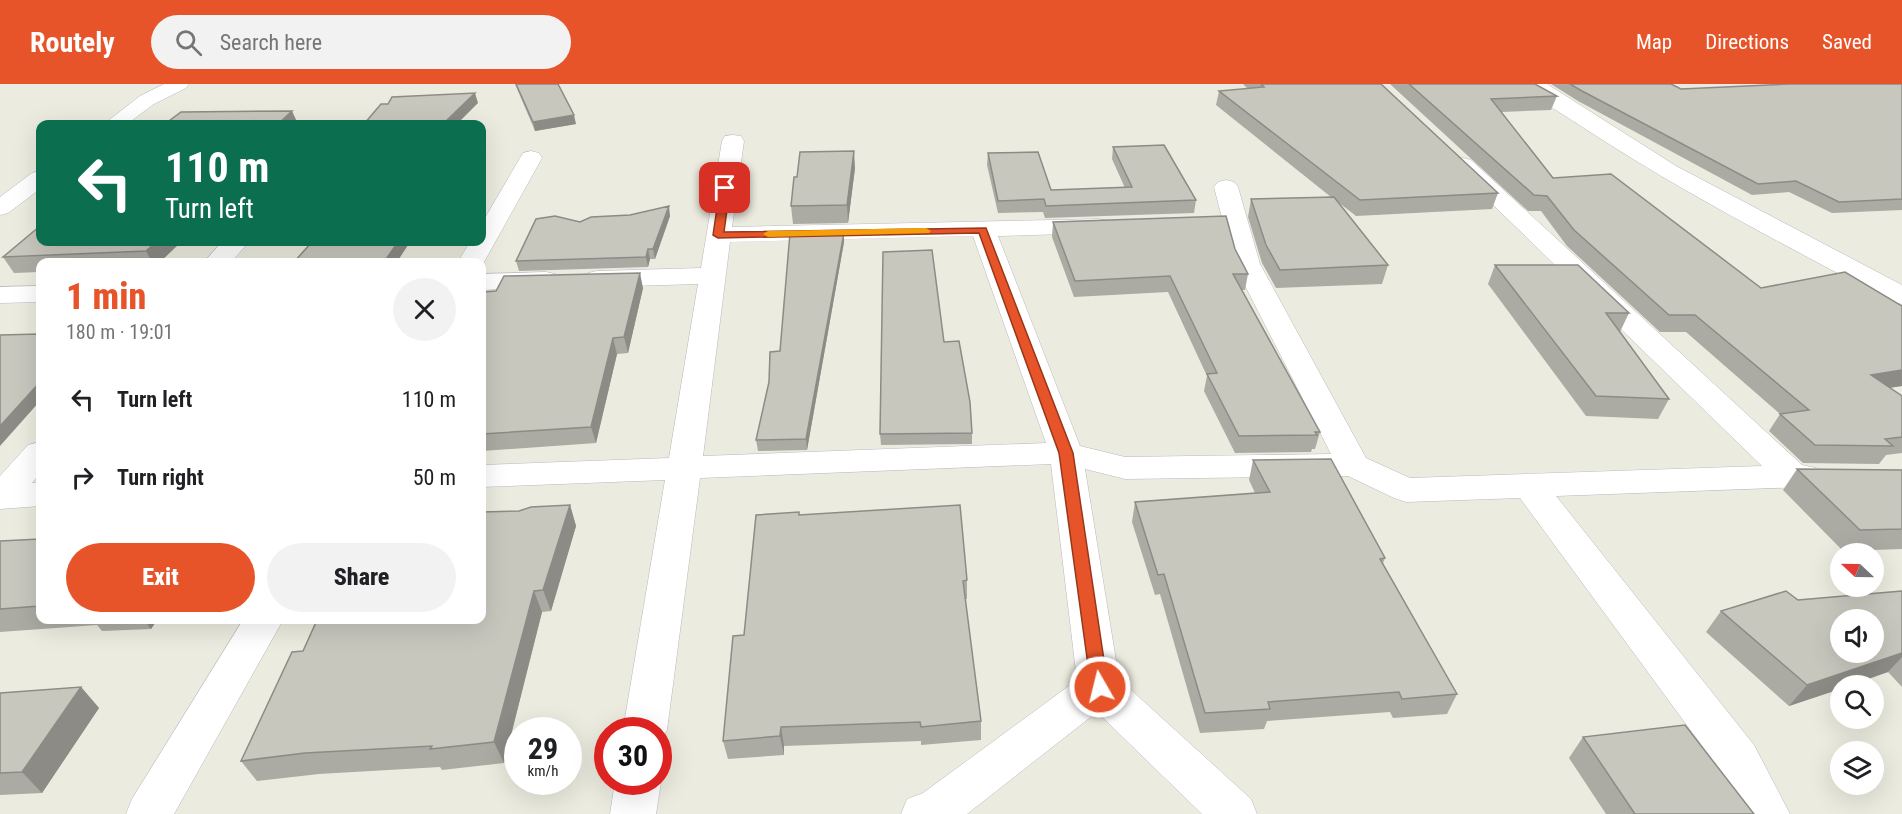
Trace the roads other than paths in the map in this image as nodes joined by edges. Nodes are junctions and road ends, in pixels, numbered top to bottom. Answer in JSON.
{"nodes":[{"id":1,"x":179,"y":84,"type":"edge"},
{"id":2,"x":1534,"y":84,"type":"edge"},
{"id":3,"x":120,"y":120,"type":"edge"},
{"id":4,"x":733,"y":141,"type":"dead end"},
{"id":5,"x":1446,"y":149,"type":"edge"},
{"id":6,"x":531,"y":158,"type":"dead end"},
{"id":7,"x":36,"y":181,"type":"edge"},
{"id":8,"x":1226,"y":187,"type":"dead end"},
{"id":9,"x":0,"y":208,"type":"edge"},
{"id":10,"x":1121,"y":225,"type":"edge"},
{"id":11,"x":983,"y":230,"type":"junction"},
{"id":12,"x":718,"y":235,"type":"junction"},
{"id":13,"x":486,"y":236,"type":"edge"},
{"id":14,"x":232,"y":246,"type":"edge"},
{"id":15,"x":221,"y":258,"type":"edge"},
{"id":16,"x":712,"y":276,"type":"junction"},
{"id":17,"x":486,"y":282,"type":"edge"},
{"id":18,"x":36,"y":294,"type":"edge"},
{"id":19,"x":0,"y":295,"type":"edge"},
{"id":20,"x":1902,"y":296,"type":"edge"},
{"id":21,"x":1066,"y":453,"type":"junction"},
{"id":22,"x":36,"y":457,"type":"edge"},
{"id":23,"x":1353,"y":465,"type":"junction"},
{"id":24,"x":684,"y":468,"type":"junction"},
{"id":25,"x":1793,"y":476,"type":"junction"},
{"id":26,"x":486,"y":477,"type":"edge"},
{"id":27,"x":1837,"y":477,"type":"edge"},
{"id":28,"x":1529,"y":485,"type":"junction"},
{"id":29,"x":36,"y":494,"type":"edge"},
{"id":30,"x":0,"y":496,"type":"edge"},
{"id":31,"x":261,"y":624,"type":"edge"},
{"id":32,"x":1100,"y":687,"type":"junction"},
{"id":33,"x":647,"y":717,"type":"edge"},
{"id":34,"x":636,"y":795,"type":"edge"},
{"id":35,"x":149,"y":814,"type":"edge"},
{"id":36,"x":633,"y":814,"type":"edge"},
{"id":37,"x":924,"y":814,"type":"edge"},
{"id":38,"x":1234,"y":814,"type":"edge"},
{"id":39,"x":1767,"y":814,"type":"edge"}],
"edges":[{"from":1,"to":3,"type":"street"},
{"from":2,"to":20,"type":"street"},
{"from":4,"to":12,"type":"street"},
{"from":5,"to":25,"type":"street"},
{"from":6,"to":13,"type":"street"},
{"from":7,"to":9,"type":"street"},
{"from":8,"to":23,"type":"street"},
{"from":10,"to":11,"type":"street"},
{"from":11,"to":12,"type":"street"},
{"from":11,"to":21,"type":"street"},
{"from":12,"to":16,"type":"street"},
{"from":14,"to":15,"type":"street"},
{"from":16,"to":17,"type":"street"},
{"from":16,"to":24,"type":"street"},
{"from":18,"to":19,"type":"street"},
{"from":21,"to":23,"type":"street"},
{"from":21,"to":24,"type":"street"},
{"from":21,"to":32,"type":"street"},
{"from":22,"to":30,"type":"street"},
{"from":23,"to":28,"type":"street"},
{"from":24,"to":26,"type":"street"},
{"from":24,"to":33,"type":"street"},
{"from":25,"to":27,"type":"street"},
{"from":25,"to":28,"type":"street"},
{"from":28,"to":39,"type":"street"},
{"from":29,"to":30,"type":"street"},
{"from":31,"to":35,"type":"street"},
{"from":32,"to":37,"type":"street"},
{"from":32,"to":38,"type":"street"},
{"from":34,"to":36,"type":"street"}]}
